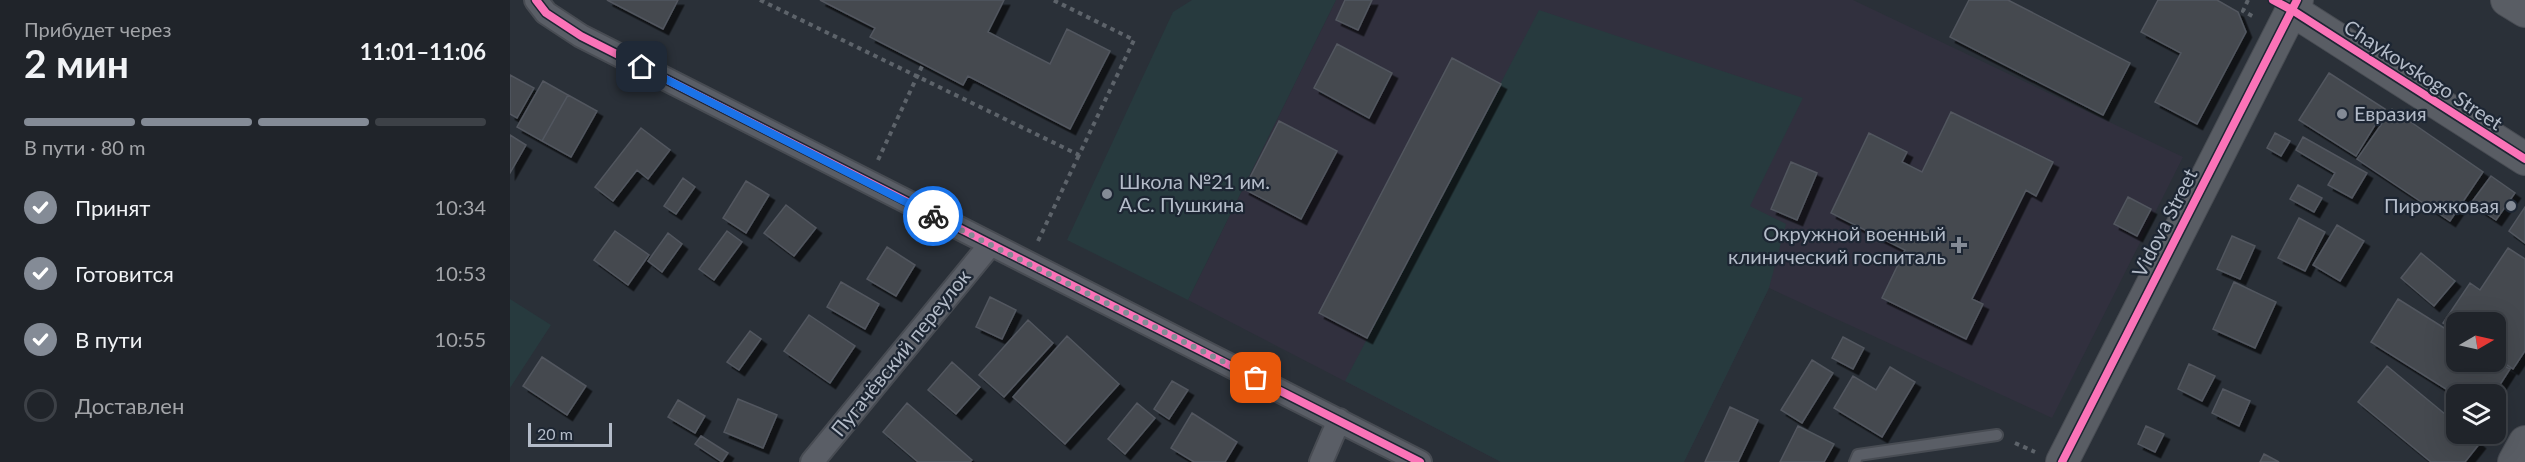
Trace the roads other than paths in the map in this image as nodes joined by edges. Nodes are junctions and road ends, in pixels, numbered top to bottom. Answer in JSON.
{"nodes":[{"id":1,"x":536,"y":0,"type":"edge"},
{"id":2,"x":2507,"y":0,"type":"edge"},
{"id":3,"x":2288,"y":3,"type":"edge"},
{"id":4,"x":2525,"y":11,"type":"edge"},
{"id":5,"x":2525,"y":159,"type":"edge"},
{"id":6,"x":990,"y":245,"type":"junction"},
{"id":7,"x":1339,"y":420,"type":"junction"},
{"id":8,"x":1997,"y":435,"type":"road end"},
{"id":9,"x":2525,"y":442,"type":"edge"},
{"id":10,"x":2052,"y":459,"type":"edge"},
{"id":11,"x":812,"y":462,"type":"edge"},
{"id":12,"x":1321,"y":462,"type":"edge"},
{"id":13,"x":1420,"y":462,"type":"edge"},
{"id":14,"x":1855,"y":462,"type":"edge"},
{"id":15,"x":2514,"y":462,"type":"edge"}],
"edges":[{"from":1,"to":6,"type":"street"},
{"from":2,"to":4,"type":"street"},
{"from":3,"to":5,"type":"street","name":"Chaykovskogo Street"},
{"from":3,"to":10,"type":"street","name":"Vidova Street"},
{"from":6,"to":7,"type":"street"},
{"from":6,"to":11,"type":"street","name":"Пугачёвский переулок"},
{"from":7,"to":12,"type":"street"},
{"from":7,"to":13,"type":"street"},
{"from":8,"to":14,"type":"lane"},
{"from":9,"to":15,"type":"street"}]}
